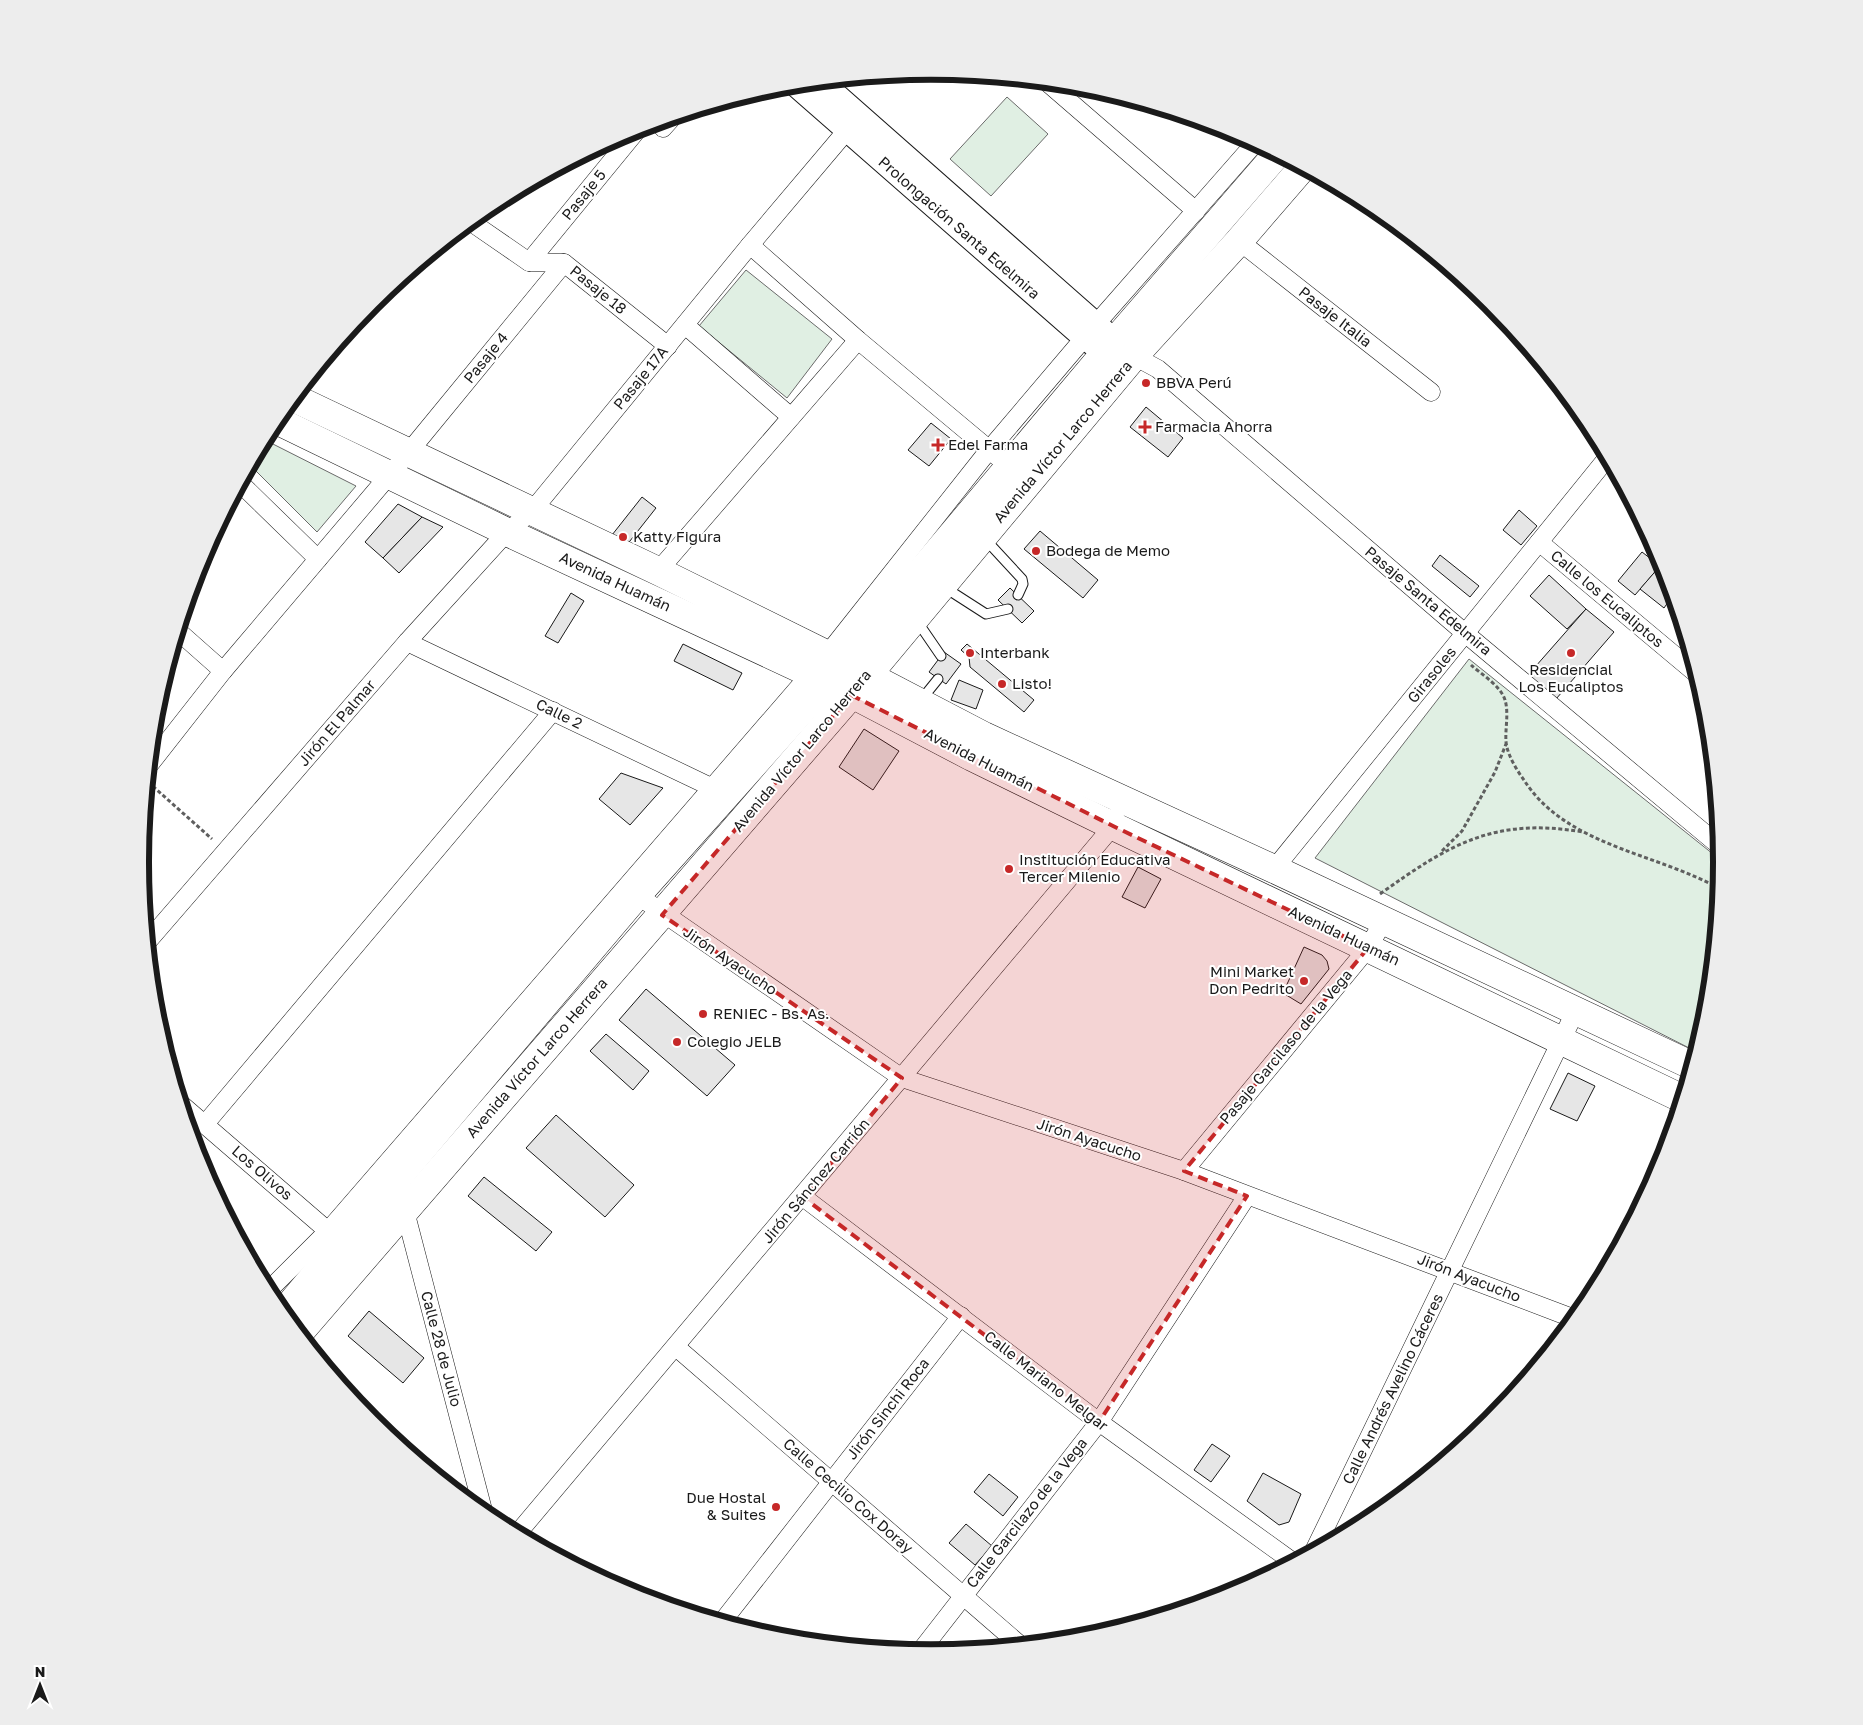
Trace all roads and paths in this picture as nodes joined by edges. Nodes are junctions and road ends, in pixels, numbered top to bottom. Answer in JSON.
{"nodes":[{"id":1,"x":826,"y":87,"type":"edge"},
{"id":2,"x":804,"y":91,"type":"edge"},
{"id":3,"x":1057,"y":91,"type":"edge"},
{"id":4,"x":854,"y":123,"type":"junction"},
{"id":5,"x":627,"y":142,"type":"edge"},
{"id":6,"x":1250,"y":149,"type":"edge"},
{"id":7,"x":1272,"y":158,"type":"edge"},
{"id":8,"x":1299,"y":172,"type":"edge"},
{"id":9,"x":1196,"y":212,"type":"junction"},
{"id":10,"x":477,"y":226,"type":"edge"},
{"id":11,"x":1239,"y":241,"type":"junction"},
{"id":12,"x":750,"y":245,"type":"junction"},
{"id":13,"x":529,"y":262,"type":"junction"},
{"id":14,"x":564,"y":262,"type":"junction"},
{"id":15,"x":685,"y":325,"type":"junction"},
{"id":16,"x":858,"y":340,"type":"junction"},
{"id":17,"x":668,"y":346,"type":"junction"},
{"id":18,"x":1110,"y":347,"type":"junction"},
{"id":19,"x":1431,"y":392,"type":"dead end"},
{"id":20,"x":300,"y":401,"type":"edge"},
{"id":21,"x":791,"y":417,"type":"junction"},
{"id":22,"x":284,"y":424,"type":"edge"},
{"id":23,"x":990,"y":450,"type":"junction"},
{"id":24,"x":408,"y":453,"type":"junction"},
{"id":25,"x":1604,"y":462,"type":"edge"},
{"id":26,"x":1010,"y":467,"type":"junction"},
{"id":27,"x":388,"y":474,"type":"junction"},
{"id":28,"x":245,"y":488,"type":"edge"},
{"id":29,"x":532,"y":511,"type":"junction"},
{"id":30,"x":986,"y":521,"type":"junction"},
{"id":31,"x":507,"y":532,"type":"junction"},
{"id":32,"x":1539,"y":542,"type":"junction"},
{"id":33,"x":318,"y":559,"type":"junction"},
{"id":34,"x":658,"y":572,"type":"junction"},
{"id":35,"x":942,"y":585,"type":"junction"},
{"id":36,"x":1018,"y":595,"type":"dead end"},
{"id":37,"x":914,"y":605,"type":"junction"},
{"id":38,"x":1008,"y":609,"type":"dead end"},
{"id":39,"x":1466,"y":634,"type":"junction"},
{"id":40,"x":183,"y":637,"type":"edge"},
{"id":41,"x":407,"y":642,"type":"junction"},
{"id":42,"x":941,"y":656,"type":"dead end"},
{"id":43,"x":1471,"y":665,"type":"dead end"},
{"id":44,"x":1689,"y":667,"type":"edge"},
{"id":45,"x":223,"y":671,"type":"junction"},
{"id":46,"x":837,"y":674,"type":"junction"},
{"id":47,"x":938,"y":679,"type":"dead end"},
{"id":48,"x":919,"y":703,"type":"junction"},
{"id":49,"x":553,"y":711,"type":"junction"},
{"id":50,"x":1506,"y":743,"type":"junction"},
{"id":51,"x":978,"y":746,"type":"junction"},
{"id":52,"x":157,"y":755,"type":"edge"},
{"id":53,"x":711,"y":786,"type":"junction"},
{"id":54,"x":153,"y":787,"type":"edge"},
{"id":55,"x":1119,"y":798,"type":"junction"},
{"id":56,"x":1113,"y":826,"type":"junction"},
{"id":57,"x":1587,"y":833,"type":"junction"},
{"id":58,"x":1713,"y":840,"type":"edge"},
{"id":59,"x":226,"y":851,"type":"junction"},
{"id":60,"x":1440,"y":854,"type":"junction"},
{"id":61,"x":1274,"y":869,"type":"junction"},
{"id":62,"x":1713,"y":885,"type":"edge"},
{"id":63,"x":637,"y":895,"type":"junction"},
{"id":64,"x":1380,"y":908,"type":"junction"},
{"id":65,"x":662,"y":915,"type":"junction"},
{"id":66,"x":153,"y":935,"type":"edge"},
{"id":67,"x":1368,"y":948,"type":"junction"},
{"id":68,"x":1576,"y":1010,"type":"junction"},
{"id":69,"x":1561,"y":1040,"type":"junction"},
{"id":70,"x":1687,"y":1063,"type":"edge"},
{"id":71,"x":902,"y":1078,"type":"junction"},
{"id":72,"x":1677,"y":1096,"type":"edge"},
{"id":73,"x":190,"y":1112,"type":"edge"},
{"id":74,"x":205,"y":1124,"type":"junction"},
{"id":75,"x":1184,"y":1171,"type":"junction"},
{"id":76,"x":383,"y":1193,"type":"junction"},
{"id":77,"x":1247,"y":1196,"type":"junction"},
{"id":78,"x":802,"y":1197,"type":"junction"},
{"id":79,"x":405,"y":1211,"type":"junction"},
{"id":80,"x":336,"y":1235,"type":"junction"},
{"id":81,"x":1451,"y":1271,"type":"junction"},
{"id":82,"x":274,"y":1286,"type":"edge"},
{"id":83,"x":288,"y":1306,"type":"edge"},
{"id":84,"x":961,"y":1316,"type":"junction"},
{"id":85,"x":1568,"y":1316,"type":"edge"},
{"id":86,"x":304,"y":1329,"type":"edge"},
{"id":87,"x":676,"y":1347,"type":"junction"},
{"id":88,"x":1099,"y":1422,"type":"junction"},
{"id":89,"x":832,"y":1481,"type":"junction"},
{"id":90,"x":481,"y":1501,"type":"edge"},
{"id":91,"x":522,"y":1528,"type":"edge"},
{"id":92,"x":1318,"y":1543,"type":"edge"},
{"id":93,"x":1288,"y":1559,"type":"edge"},
{"id":94,"x":961,"y":1596,"type":"junction"},
{"id":95,"x":726,"y":1617,"type":"edge"},
{"id":96,"x":1014,"y":1640,"type":"edge"},
{"id":97,"x":926,"y":1645,"type":"edge"}],
"edges":[{"from":1,"to":4,"type":"street","name":"Prolongación Santa Edelmira"},
{"from":2,"to":4,"type":"street","name":"Prolongación Santa Edelmira"},
{"from":3,"to":9,"type":"street"},
{"from":4,"to":12,"type":"street","name":"Pasaje 17A"},
{"from":4,"to":18,"type":"street","name":"Prolongación Santa Edelmira"},
{"from":5,"to":13,"type":"street","name":"Pasaje 5"},
{"from":6,"to":9,"type":"street","name":"Avenida Víctor Larco Herrera"},
{"from":7,"to":18,"type":"main road","name":"Avenida Víctor Larco Herrera"},
{"from":8,"to":11,"type":"main road","name":"Avenida Víctor Larco Herrera"},
{"from":9,"to":18,"type":"street","name":"Avenida Víctor Larco Herrera"},
{"from":10,"to":13,"type":"street"},
{"from":11,"to":18,"type":"main road","name":"Avenida Víctor Larco Herrera"},
{"from":11,"to":19,"type":"street","name":"Pasaje Italia"},
{"from":12,"to":15,"type":"street","name":"Pasaje 17A"},
{"from":12,"to":16,"type":"street"},
{"from":13,"to":14,"type":"street","name":"Pasaje 18"},
{"from":14,"to":17,"type":"street","name":"Pasaje 18"},
{"from":14,"to":24,"type":"street","name":"Pasaje 4"},
{"from":15,"to":17,"type":"street","name":"Pasaje 17A"},
{"from":15,"to":21,"type":"street"},
{"from":16,"to":21,"type":"street"},
{"from":16,"to":23,"type":"street"},
{"from":17,"to":29,"type":"street","name":"Pasaje 17A"},
{"from":18,"to":23,"type":"street","name":"Avenida Víctor Larco Herrera"},
{"from":18,"to":26,"type":"main road","name":"Avenida Víctor Larco Herrera"},
{"from":18,"to":30,"type":"main road","name":"Avenida Víctor Larco Herrera"},
{"from":18,"to":39,"type":"street","name":"Pasaje Santa Edelmira"},
{"from":20,"to":24,"type":"main road","name":"Avenida Huamán"},
{"from":21,"to":34,"type":"street"},
{"from":22,"to":27,"type":"main road","name":"Avenida Huamán"},
{"from":23,"to":26,"type":"street"},
{"from":23,"to":46,"type":"street","name":"Avenida Víctor Larco Herrera"},
{"from":24,"to":27,"type":"street","name":"Pasaje 4"},
{"from":24,"to":29,"type":"main road","name":"Avenida Huamán"},
{"from":25,"to":32,"type":"street","name":"Girasoles"},
{"from":26,"to":30,"type":"main road","name":"Avenida Víctor Larco Herrera"},
{"from":27,"to":31,"type":"main road","name":"Avenida Huamán"},
{"from":27,"to":33,"type":"street","name":"Pasaje 4"},
{"from":28,"to":33,"type":"street"},
{"from":29,"to":31,"type":"street","name":"Jirón El Palmar"},
{"from":29,"to":34,"type":"main road","name":"Avenida Huamán"},
{"from":30,"to":35,"type":"main road","name":"Avenida Víctor Larco Herrera"},
{"from":30,"to":36,"type":"lane"},
{"from":30,"to":37,"type":"main road","name":"Avenida Víctor Larco Herrera"},
{"from":31,"to":41,"type":"street","name":"Jirón El Palmar"},
{"from":31,"to":46,"type":"main road","name":"Avenida Huamán"},
{"from":32,"to":39,"type":"street","name":"Girasoles"},
{"from":32,"to":44,"type":"street","name":"Calle los Eucaliptos"},
{"from":33,"to":45,"type":"street","name":"Pasaje 4"},
{"from":34,"to":46,"type":"main road","name":"Avenida Huamán"},
{"from":35,"to":37,"type":"main road","name":"Avenida Víctor Larco Herrera"},
{"from":35,"to":38,"type":"lane"},
{"from":37,"to":42,"type":"lane"},
{"from":37,"to":46,"type":"main road","name":"Avenida Víctor Larco Herrera"},
{"from":39,"to":58,"type":"street","name":"Pasaje Santa Edelmira"},
{"from":39,"to":61,"type":"street","name":"Girasoles"},
{"from":40,"to":45,"type":"street"},
{"from":41,"to":49,"type":"street","name":"Calle 2"},
{"from":41,"to":59,"type":"street","name":"Jirón El Palmar"},
{"from":43,"to":50,"type":"path"},
{"from":45,"to":52,"type":"street","name":"Pasaje 4"},
{"from":46,"to":48,"type":"main road","name":"Avenida Huamán"},
{"from":46,"to":51,"type":"main road","name":"Avenida Huamán"},
{"from":46,"to":53,"type":"street","name":"Avenida Víctor Larco Herrera"},
{"from":46,"to":63,"type":"main road","name":"Avenida Víctor Larco Herrera"},
{"from":46,"to":65,"type":"main road","name":"Avenida Víctor Larco Herrera"},
{"from":47,"to":48,"type":"lane"},
{"from":48,"to":51,"type":"main road","name":"Avenida Huamán"},
{"from":49,"to":53,"type":"street","name":"Calle 2"},
{"from":49,"to":74,"type":"street"},
{"from":50,"to":57,"type":"path"},
{"from":50,"to":60,"type":"path"},
{"from":51,"to":55,"type":"main road","name":"Avenida Huamán"},
{"from":51,"to":56,"type":"main road","name":"Avenida Huamán"},
{"from":53,"to":80,"type":"street","name":"Avenida Víctor Larco Herrera"},
{"from":54,"to":59,"type":"path"},
{"from":55,"to":56,"type":"street"},
{"from":55,"to":61,"type":"main road","name":"Avenida Huamán"},
{"from":56,"to":67,"type":"main road","name":"Avenida Huamán"},
{"from":56,"to":71,"type":"street","name":"Jirón Sánchez Carrión"},
{"from":57,"to":60,"type":"path"},
{"from":57,"to":62,"type":"path"},
{"from":59,"to":66,"type":"street","name":"Jirón El Palmar"},
{"from":60,"to":64,"type":"path"},
{"from":61,"to":64,"type":"main road","name":"Avenida Huamán"},
{"from":63,"to":65,"type":"street","name":"Jirón Ayacucho"},
{"from":63,"to":76,"type":"main road","name":"Avenida Víctor Larco Herrera"},
{"from":64,"to":67,"type":"street","name":"Pasaje Garcilaso de la Vega"},
{"from":64,"to":68,"type":"main road","name":"Avenida Huamán"},
{"from":65,"to":71,"type":"street","name":"Jirón Ayacucho"},
{"from":65,"to":79,"type":"main road","name":"Avenida Víctor Larco Herrera"},
{"from":67,"to":69,"type":"main road","name":"Avenida Huamán"},
{"from":67,"to":75,"type":"street","name":"Pasaje Garcilaso de la Vega"},
{"from":68,"to":69,"type":"street","name":"Calle Andrés Avelino Cáceres"},
{"from":68,"to":70,"type":"main road","name":"Avenida Huamán"},
{"from":69,"to":72,"type":"main road","name":"Avenida Huamán"},
{"from":69,"to":81,"type":"street","name":"Calle Andrés Avelino Cáceres"},
{"from":71,"to":75,"type":"street","name":"Jirón Ayacucho"},
{"from":71,"to":78,"type":"street","name":"Jirón Sánchez Carrión"},
{"from":73,"to":74,"type":"street","name":"Los Olivos"},
{"from":74,"to":80,"type":"street","name":"Los Olivos"},
{"from":75,"to":77,"type":"street","name":"Jirón Ayacucho"},
{"from":76,"to":79,"type":"street"},
{"from":76,"to":80,"type":"main road","name":"Avenida Víctor Larco Herrera"},
{"from":77,"to":81,"type":"street","name":"Jirón Ayacucho"},
{"from":77,"to":88,"type":"street","name":"Calle Garcilazo de la Vega"},
{"from":78,"to":84,"type":"street","name":"Calle Mariano Melgar"},
{"from":78,"to":87,"type":"street","name":"Jirón Sánchez Carrión"},
{"from":79,"to":86,"type":"main road","name":"Avenida Víctor Larco Herrera"},
{"from":79,"to":90,"type":"street","name":"Calle 28 de Julio"},
{"from":80,"to":82,"type":"street","name":"Avenida Víctor Larco Herrera"},
{"from":80,"to":83,"type":"main road","name":"Avenida Víctor Larco Herrera"},
{"from":81,"to":85,"type":"street","name":"Jirón Ayacucho"},
{"from":81,"to":92,"type":"street","name":"Calle Andrés Avelino Cáceres"},
{"from":84,"to":88,"type":"street","name":"Calle Mariano Melgar"},
{"from":84,"to":89,"type":"street","name":"Jirón Sinchi Roca"},
{"from":87,"to":89,"type":"street","name":"Calle Cecilio Cox Doray"},
{"from":87,"to":91,"type":"street","name":"Jirón Sánchez Carrión"},
{"from":88,"to":93,"type":"street","name":"Calle Mariano Melgar"},
{"from":88,"to":94,"type":"street","name":"Calle Garcilazo de la Vega"},
{"from":89,"to":94,"type":"street","name":"Calle Cecilio Cox Doray"},
{"from":89,"to":95,"type":"street","name":"Jirón Sinchi Roca"},
{"from":94,"to":96,"type":"street","name":"Calle Cecilio Cox Doray"},
{"from":94,"to":97,"type":"street","name":"Calle Garcilazo de la Vega"}]}
